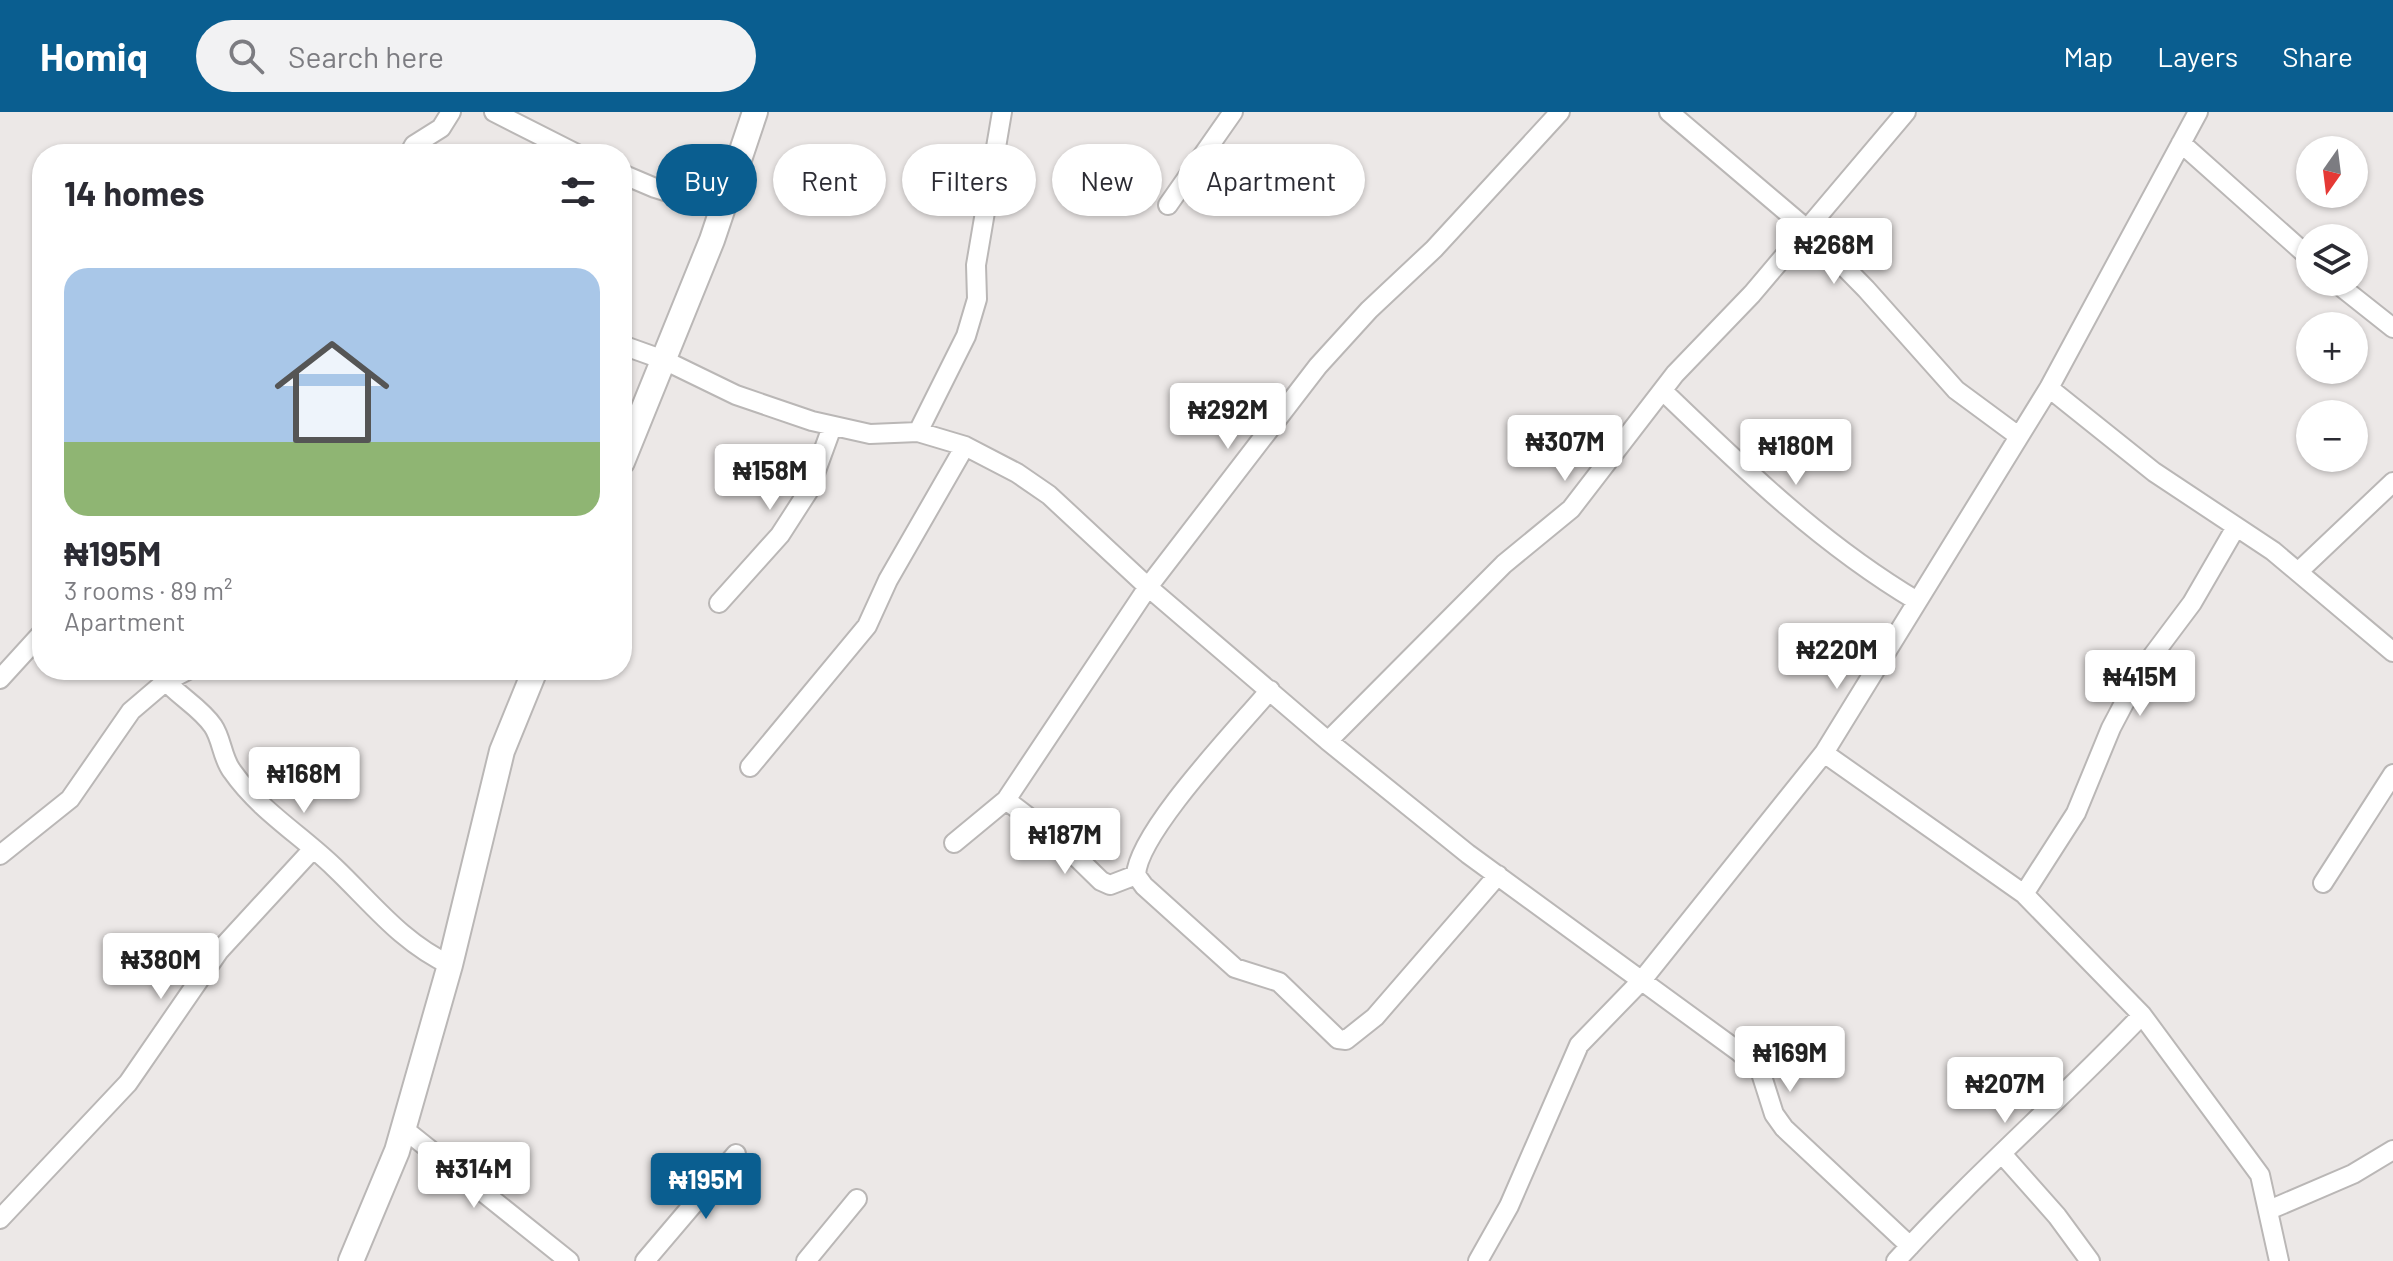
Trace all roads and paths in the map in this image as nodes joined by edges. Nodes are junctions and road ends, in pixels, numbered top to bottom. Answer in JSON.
{"nodes":[{"id":1,"x":451,"y":112,"type":"edge"},
{"id":2,"x":494,"y":112,"type":"edge"},
{"id":3,"x":755,"y":112,"type":"edge"},
{"id":4,"x":1002,"y":112,"type":"edge"},
{"id":5,"x":1233,"y":112,"type":"edge"},
{"id":6,"x":1560,"y":112,"type":"edge"},
{"id":7,"x":1669,"y":112,"type":"edge"},
{"id":8,"x":1906,"y":112,"type":"edge"},
{"id":9,"x":2198,"y":112,"type":"edge"},
{"id":10,"x":2181,"y":143,"type":"junction"},
{"id":11,"x":416,"y":144,"type":"edge"},
{"id":12,"x":557,"y":144,"type":"edge"},
{"id":13,"x":744,"y":144,"type":"edge"},
{"id":14,"x":632,"y":178,"type":"edge"},
{"id":15,"x":656,"y":188,"type":"edge"},
{"id":16,"x":1168,"y":205,"type":"dead end"},
{"id":17,"x":719,"y":216,"type":"edge"},
{"id":18,"x":1808,"y":230,"type":"junction"},
{"id":19,"x":2296,"y":246,"type":"edge"},
{"id":20,"x":2353,"y":296,"type":"edge"},
{"id":21,"x":2393,"y":328,"type":"edge"},
{"id":22,"x":632,"y":349,"type":"edge"},
{"id":23,"x":664,"y":360,"type":"junction"},
{"id":24,"x":2049,"y":388,"type":"junction"},
{"id":25,"x":1663,"y":391,"type":"junction"},
{"id":26,"x":832,"y":427,"type":"junction"},
{"id":27,"x":918,"y":432,"type":"junction"},
{"id":28,"x":2017,"y":435,"type":"junction"},
{"id":29,"x":632,"y":438,"type":"edge"},
{"id":30,"x":965,"y":446,"type":"junction"},
{"id":31,"x":2393,"y":482,"type":"edge"},
{"id":32,"x":2236,"y":527,"type":"junction"},
{"id":33,"x":2298,"y":572,"type":"junction"},
{"id":34,"x":1148,"y":587,"type":"junction"},
{"id":35,"x":1917,"y":601,"type":"junction"},
{"id":36,"x":719,"y":603,"type":"dead end"},
{"id":37,"x":32,"y":643,"type":"edge"},
{"id":38,"x":2393,"y":652,"type":"edge"},
{"id":39,"x":1,"y":676,"type":"edge"},
{"id":40,"x":158,"y":680,"type":"edge"},
{"id":41,"x":166,"y":680,"type":"edge"},
{"id":42,"x":531,"y":680,"type":"edge"},
{"id":43,"x":1270,"y":690,"type":"junction"},
{"id":44,"x":1328,"y":741,"type":"junction"},
{"id":45,"x":1824,"y":753,"type":"junction"},
{"id":46,"x":750,"y":767,"type":"dead end"},
{"id":47,"x":2393,"y":774,"type":"edge"},
{"id":48,"x":1006,"y":800,"type":"junction"},
{"id":49,"x":954,"y":843,"type":"dead end"},
{"id":50,"x":312,"y":850,"type":"junction"},
{"id":51,"x":0,"y":855,"type":"edge"},
{"id":52,"x":1136,"y":875,"type":"junction"},
{"id":53,"x":1498,"y":875,"type":"junction"},
{"id":54,"x":2323,"y":883,"type":"dead end"},
{"id":55,"x":2024,"y":894,"type":"junction"},
{"id":56,"x":450,"y":965,"type":"junction"},
{"id":57,"x":1643,"y":979,"type":"junction"},
{"id":58,"x":2142,"y":1015,"type":"junction"},
{"id":59,"x":404,"y":1129,"type":"junction"},
{"id":60,"x":2393,"y":1150,"type":"edge"},
{"id":61,"x":736,"y":1154,"type":"dead end"},
{"id":62,"x":2003,"y":1155,"type":"junction"},
{"id":63,"x":857,"y":1199,"type":"dead end"},
{"id":64,"x":2269,"y":1210,"type":"junction"},
{"id":65,"x":0,"y":1219,"type":"edge"},
{"id":66,"x":1910,"y":1246,"type":"junction"},
{"id":67,"x":351,"y":1261,"type":"edge"},
{"id":68,"x":569,"y":1261,"type":"edge"},
{"id":69,"x":645,"y":1261,"type":"edge"},
{"id":70,"x":806,"y":1261,"type":"edge"},
{"id":71,"x":1478,"y":1261,"type":"edge"},
{"id":72,"x":1896,"y":1261,"type":"edge"},
{"id":73,"x":2090,"y":1261,"type":"edge"},
{"id":74,"x":2279,"y":1261,"type":"edge"}],
"edges":[{"from":1,"to":11,"type":"street"},
{"from":2,"to":12,"type":"street"},
{"from":3,"to":13,"type":"street"},
{"from":4,"to":27,"type":"street"},
{"from":5,"to":16,"type":"street"},
{"from":6,"to":34,"type":"street"},
{"from":7,"to":18,"type":"street"},
{"from":8,"to":18,"type":"street"},
{"from":9,"to":10,"type":"street"},
{"from":10,"to":19,"type":"street"},
{"from":10,"to":24,"type":"street"},
{"from":14,"to":15,"type":"street"},
{"from":17,"to":23,"type":"street"},
{"from":18,"to":25,"type":"street"},
{"from":18,"to":28,"type":"street"},
{"from":20,"to":21,"type":"street"},
{"from":22,"to":23,"type":"street"},
{"from":23,"to":26,"type":"street"},
{"from":23,"to":29,"type":"street"},
{"from":24,"to":28,"type":"street"},
{"from":24,"to":32,"type":"street"},
{"from":25,"to":35,"type":"street"},
{"from":25,"to":44,"type":"street"},
{"from":26,"to":27,"type":"street"},
{"from":26,"to":36,"type":"street"},
{"from":27,"to":30,"type":"street"},
{"from":28,"to":35,"type":"street"},
{"from":30,"to":34,"type":"street"},
{"from":30,"to":46,"type":"street"},
{"from":31,"to":33,"type":"street"},
{"from":32,"to":33,"type":"street"},
{"from":32,"to":55,"type":"street"},
{"from":33,"to":38,"type":"street"},
{"from":34,"to":43,"type":"street"},
{"from":34,"to":48,"type":"street"},
{"from":35,"to":45,"type":"street"},
{"from":37,"to":39,"type":"street"},
{"from":40,"to":51,"type":"street"},
{"from":41,"to":50,"type":"street"},
{"from":42,"to":56,"type":"street"},
{"from":43,"to":44,"type":"street"},
{"from":43,"to":52,"type":"street"},
{"from":44,"to":53,"type":"street"},
{"from":45,"to":55,"type":"street"},
{"from":45,"to":57,"type":"street"},
{"from":47,"to":54,"type":"street"},
{"from":48,"to":49,"type":"street"},
{"from":48,"to":52,"type":"street"},
{"from":50,"to":56,"type":"street"},
{"from":50,"to":65,"type":"street"},
{"from":52,"to":53,"type":"street"},
{"from":53,"to":57,"type":"street"},
{"from":55,"to":58,"type":"street"},
{"from":56,"to":59,"type":"street"},
{"from":57,"to":66,"type":"street"},
{"from":57,"to":71,"type":"street"},
{"from":58,"to":62,"type":"street"},
{"from":58,"to":64,"type":"street"},
{"from":59,"to":67,"type":"street"},
{"from":59,"to":68,"type":"street"},
{"from":60,"to":64,"type":"street"},
{"from":61,"to":69,"type":"street"},
{"from":62,"to":66,"type":"street"},
{"from":62,"to":73,"type":"street"},
{"from":63,"to":70,"type":"street"},
{"from":64,"to":74,"type":"street"},
{"from":66,"to":72,"type":"street"}]}
